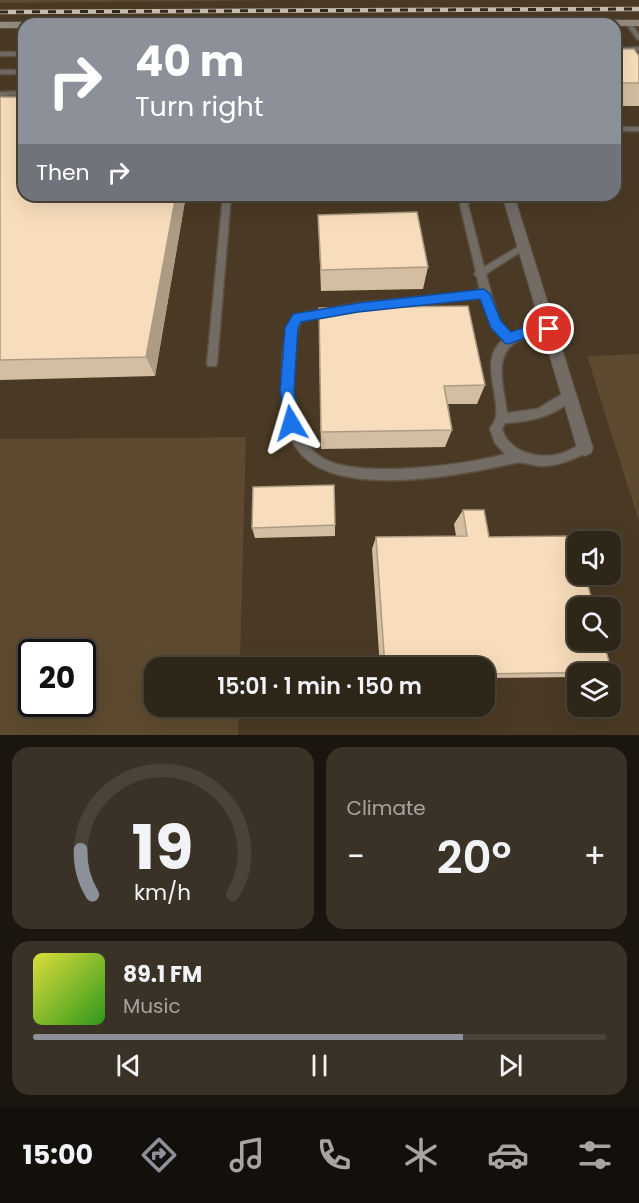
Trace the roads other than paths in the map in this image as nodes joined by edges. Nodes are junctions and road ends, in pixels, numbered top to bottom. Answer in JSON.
{"nodes":[{"id":1,"x":621,"y":23,"type":"edge"},
{"id":2,"x":628,"y":23,"type":"junction"},
{"id":3,"x":639,"y":23,"type":"edge"},
{"id":4,"x":18,"y":25,"type":"edge"},
{"id":5,"x":0,"y":26,"type":"edge"},
{"id":6,"x":639,"y":38,"type":"edge"},
{"id":7,"x":639,"y":49,"type":"edge"},
{"id":8,"x":621,"y":50,"type":"edge"},
{"id":9,"x":0,"y":54,"type":"edge"},
{"id":10,"x":18,"y":54,"type":"edge"},
{"id":11,"x":0,"y":72,"type":"edge"},
{"id":12,"x":18,"y":72,"type":"edge"},
{"id":13,"x":18,"y":93,"type":"edge"},
{"id":14,"x":0,"y":94,"type":"edge"},
{"id":15,"x":621,"y":129,"type":"edge"},
{"id":16,"x":637,"y":129,"type":"dead end"},
{"id":17,"x":226,"y":201,"type":"edge"},
{"id":18,"x":467,"y":201,"type":"edge"},
{"id":19,"x":510,"y":201,"type":"edge"},
{"id":20,"x":524,"y":247,"type":"junction"},
{"id":21,"x":479,"y":274,"type":"junction"},
{"id":22,"x":484,"y":294,"type":"junction"},
{"id":23,"x":549,"y":329,"type":"junction"},
{"id":24,"x":509,"y":339,"type":"junction"},
{"id":25,"x":212,"y":363,"type":"dead end"},
{"id":26,"x":569,"y":394,"type":"junction"},
{"id":27,"x":502,"y":418,"type":"junction"},
{"id":28,"x":585,"y":448,"type":"joint"},
{"id":29,"x":516,"y":457,"type":"junction"}],
"edges":[{"from":1,"to":2,"type":"main road"},
{"from":2,"to":3,"type":"main road"},
{"from":2,"to":6,"type":"lane"},
{"from":4,"to":5,"type":"main road"},
{"from":7,"to":8,"type":"lane"},
{"from":9,"to":10,"type":"lane"},
{"from":11,"to":12,"type":"lane"},
{"from":13,"to":14,"type":"lane"},
{"from":15,"to":16,"type":"lane"},
{"from":17,"to":25,"type":"lane"},
{"from":18,"to":21,"type":"lane"},
{"from":19,"to":20,"type":"street"},
{"from":20,"to":21,"type":"lane"},
{"from":20,"to":23,"type":"street"},
{"from":21,"to":22,"type":"lane"},
{"from":22,"to":24,"type":"lane"},
{"from":22,"to":29,"type":"lane"},
{"from":23,"to":24,"type":"lane"},
{"from":23,"to":26,"type":"street"},
{"from":24,"to":27,"type":"lane"},
{"from":26,"to":27,"type":"lane"},
{"from":26,"to":28,"type":"street"},
{"from":27,"to":29,"type":"lane"},
{"from":28,"to":29,"type":"lane"}]}
